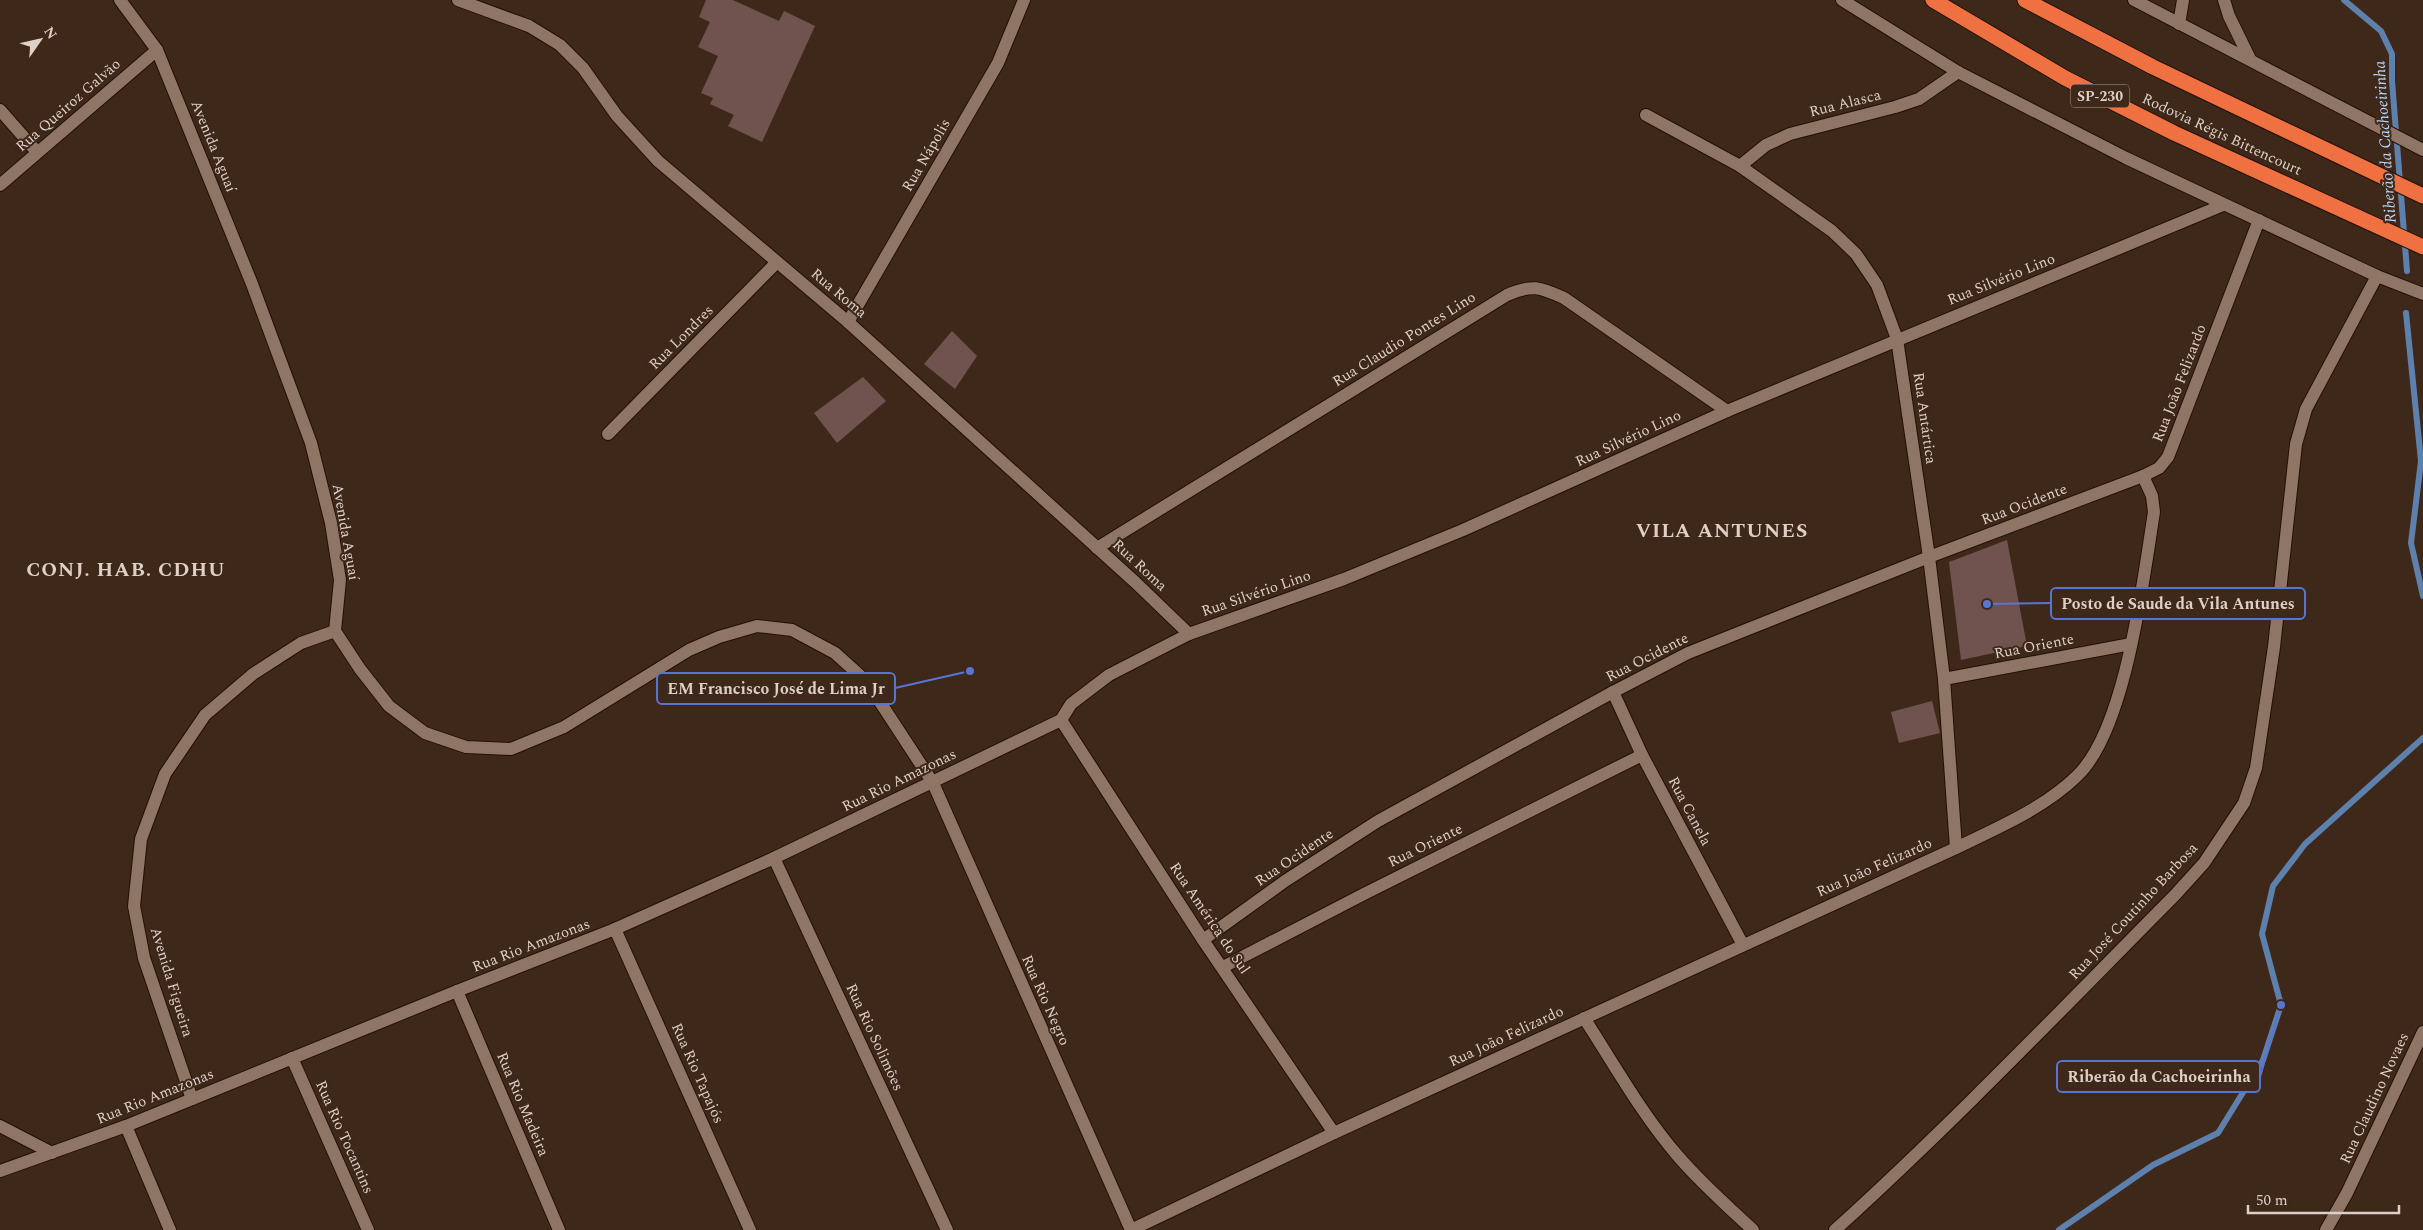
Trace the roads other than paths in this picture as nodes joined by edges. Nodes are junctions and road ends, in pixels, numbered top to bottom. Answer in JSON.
{"nodes":[{"id":1,"x":120,"y":0,"type":"edge"},
{"id":2,"x":458,"y":0,"type":"edge"},
{"id":3,"x":1024,"y":0,"type":"edge"},
{"id":4,"x":1842,"y":0,"type":"edge"},
{"id":5,"x":1933,"y":0,"type":"edge"},
{"id":6,"x":2025,"y":0,"type":"edge"},
{"id":7,"x":2134,"y":0,"type":"edge"},
{"id":8,"x":2183,"y":0,"type":"edge"},
{"id":9,"x":2224,"y":0,"type":"edge"},
{"id":10,"x":2179,"y":24,"type":"junction"},
{"id":11,"x":157,"y":50,"type":"junction"},
{"id":12,"x":2250,"y":59,"type":"junction"},
{"id":13,"x":1958,"y":72,"type":"junction"},
{"id":14,"x":0,"y":110,"type":"edge"},
{"id":15,"x":1646,"y":115,"type":"dead end"},
{"id":16,"x":2423,"y":150,"type":"edge"},
{"id":17,"x":37,"y":152,"type":"junction"},
{"id":18,"x":1740,"y":166,"type":"junction"},
{"id":19,"x":0,"y":185,"type":"edge"},
{"id":20,"x":2423,"y":196,"type":"edge"},
{"id":21,"x":2223,"y":205,"type":"junction"},
{"id":22,"x":2259,"y":220,"type":"junction"},
{"id":23,"x":2423,"y":247,"type":"edge"},
{"id":24,"x":777,"y":262,"type":"junction"},
{"id":25,"x":2377,"y":276,"type":"junction"},
{"id":26,"x":2423,"y":294,"type":"edge"},
{"id":27,"x":848,"y":322,"type":"junction"},
{"id":28,"x":1897,"y":339,"type":"junction"},
{"id":29,"x":1727,"y":411,"type":"junction"},
{"id":30,"x":608,"y":434,"type":"dead end"},
{"id":31,"x":2143,"y":476,"type":"junction"},
{"id":32,"x":1097,"y":548,"type":"junction"},
{"id":33,"x":1929,"y":558,"type":"junction"},
{"id":34,"x":335,"y":630,"type":"junction"},
{"id":35,"x":1189,"y":634,"type":"junction"},
{"id":36,"x":2131,"y":644,"type":"junction"},
{"id":37,"x":1944,"y":679,"type":"junction"},
{"id":38,"x":1613,"y":692,"type":"junction"},
{"id":39,"x":1061,"y":720,"type":"junction"},
{"id":40,"x":1642,"y":756,"type":"junction"},
{"id":41,"x":933,"y":782,"type":"junction"},
{"id":42,"x":1956,"y":848,"type":"junction"},
{"id":43,"x":774,"y":858,"type":"junction"},
{"id":44,"x":615,"y":929,"type":"junction"},
{"id":45,"x":1203,"y":940,"type":"junction"},
{"id":46,"x":1743,"y":945,"type":"junction"},
{"id":47,"x":1223,"y":967,"type":"junction"},
{"id":48,"x":457,"y":991,"type":"junction"},
{"id":49,"x":1584,"y":1018,"type":"junction"},
{"id":50,"x":2423,"y":1032,"type":"edge"},
{"id":51,"x":292,"y":1058,"type":"junction"},
{"id":52,"x":192,"y":1099,"type":"junction"},
{"id":53,"x":0,"y":1126,"type":"edge"},
{"id":54,"x":126,"y":1126,"type":"junction"},
{"id":55,"x":1334,"y":1133,"type":"junction"},
{"id":56,"x":52,"y":1153,"type":"junction"},
{"id":57,"x":0,"y":1171,"type":"edge"},
{"id":58,"x":170,"y":1230,"type":"edge"},
{"id":59,"x":368,"y":1230,"type":"edge"},
{"id":60,"x":559,"y":1230,"type":"edge"},
{"id":61,"x":750,"y":1230,"type":"edge"},
{"id":62,"x":947,"y":1230,"type":"edge"},
{"id":63,"x":1131,"y":1230,"type":"edge"},
{"id":64,"x":1753,"y":1230,"type":"edge"},
{"id":65,"x":1835,"y":1230,"type":"edge"},
{"id":66,"x":2326,"y":1230,"type":"edge"}],
"edges":[{"from":1,"to":11,"type":"street","name":"Avenida Aguaí"},
{"from":2,"to":24,"type":"street","name":"Rua Roma"},
{"from":3,"to":27,"type":"street","name":"Rua Nápolis"},
{"from":4,"to":13,"type":"street"},
{"from":5,"to":23,"type":"highway","name":"Rodovia Régis Bittencourt","number":"SP-230"},
{"from":6,"to":20,"type":"highway","name":"Rodovia Régis Bittencourt"},
{"from":7,"to":10,"type":"street"},
{"from":8,"to":10,"type":"street"},
{"from":9,"to":12,"type":"street"},
{"from":10,"to":12,"type":"street"},
{"from":11,"to":17,"type":"street","name":"Rua Queiroz Galvão"},
{"from":11,"to":34,"type":"street","name":"Avenida Aguaí"},
{"from":12,"to":16,"type":"street"},
{"from":13,"to":18,"type":"street","name":"Rua Alasca"},
{"from":13,"to":21,"type":"street"},
{"from":14,"to":17,"type":"street"},
{"from":15,"to":18,"type":"street","name":"Rua Antártica"},
{"from":17,"to":19,"type":"street","name":"Rua Queiroz Galvão"},
{"from":18,"to":28,"type":"street","name":"Rua Antártica"},
{"from":21,"to":22,"type":"street"},
{"from":21,"to":28,"type":"street","name":"Rua Silvério Lino"},
{"from":22,"to":25,"type":"street"},
{"from":22,"to":31,"type":"street","name":"Rua João Felizardo"},
{"from":24,"to":27,"type":"street","name":"Rua Roma"},
{"from":24,"to":30,"type":"street","name":"Rua Londres"},
{"from":25,"to":26,"type":"street"},
{"from":25,"to":65,"type":"street","name":"Rua José Coutinho Barbosa"},
{"from":27,"to":32,"type":"street","name":"Rua Roma"},
{"from":28,"to":29,"type":"street","name":"Rua Silvério Lino"},
{"from":28,"to":33,"type":"street","name":"Rua Antártica"},
{"from":29,"to":32,"type":"street","name":"Rua Claudio Pontes Lino"},
{"from":29,"to":35,"type":"street","name":"Rua Silvério Lino"},
{"from":31,"to":33,"type":"street","name":"Rua Ocidente"},
{"from":31,"to":36,"type":"street","name":"Rua João Felizardo"},
{"from":32,"to":35,"type":"street","name":"Rua Roma"},
{"from":33,"to":37,"type":"street","name":"Rua Antártica"},
{"from":33,"to":38,"type":"street","name":"Rua Ocidente"},
{"from":34,"to":41,"type":"street"},
{"from":34,"to":52,"type":"street","name":"Avenida Figueira"},
{"from":35,"to":39,"type":"street","name":"Rua Silvério Lino"},
{"from":36,"to":37,"type":"street","name":"Rua Oriente"},
{"from":36,"to":42,"type":"street","name":"Rua João Felizardo"},
{"from":37,"to":42,"type":"street","name":"Rua Antártica"},
{"from":38,"to":40,"type":"street","name":"Rua Canela"},
{"from":38,"to":45,"type":"street","name":"Rua Ocidente"},
{"from":39,"to":41,"type":"street","name":"Rua Rio Amazonas"},
{"from":39,"to":45,"type":"street","name":"Rua América do Sul"},
{"from":40,"to":46,"type":"street","name":"Rua Canela"},
{"from":40,"to":47,"type":"street","name":"Rua Oriente"},
{"from":41,"to":43,"type":"street","name":"Rua Rio Amazonas"},
{"from":41,"to":63,"type":"street","name":"Rua Rio Negro"},
{"from":42,"to":46,"type":"street","name":"Rua João Felizardo"},
{"from":43,"to":44,"type":"street","name":"Rua Rio Amazonas"},
{"from":43,"to":62,"type":"street","name":"Rua Rio Solimões"},
{"from":44,"to":48,"type":"street","name":"Rua Rio Amazonas"},
{"from":44,"to":61,"type":"street","name":"Rua Rio Tapajós"},
{"from":45,"to":47,"type":"street","name":"Rua América do Sul"},
{"from":46,"to":49,"type":"street","name":"Rua João Felizardo"},
{"from":47,"to":55,"type":"street","name":"Rua América do Sul"},
{"from":48,"to":51,"type":"street","name":"Rua Rio Amazonas"},
{"from":48,"to":60,"type":"street","name":"Rua Rio Madeira"},
{"from":49,"to":55,"type":"street","name":"Rua João Felizardo"},
{"from":49,"to":64,"type":"street"},
{"from":50,"to":66,"type":"street","name":"Rua Claudino Novaes"},
{"from":51,"to":52,"type":"street","name":"Rua Rio Amazonas"},
{"from":51,"to":59,"type":"street","name":"Rua Rio Tocantins"},
{"from":52,"to":54,"type":"street","name":"Rua Rio Amazonas"},
{"from":53,"to":56,"type":"street"},
{"from":54,"to":56,"type":"street","name":"Rua Rio Amazonas"},
{"from":54,"to":58,"type":"street"},
{"from":55,"to":63,"type":"street","name":"Rua João Felizardo"},
{"from":56,"to":57,"type":"street","name":"Rua Rio Amazonas"}]}
